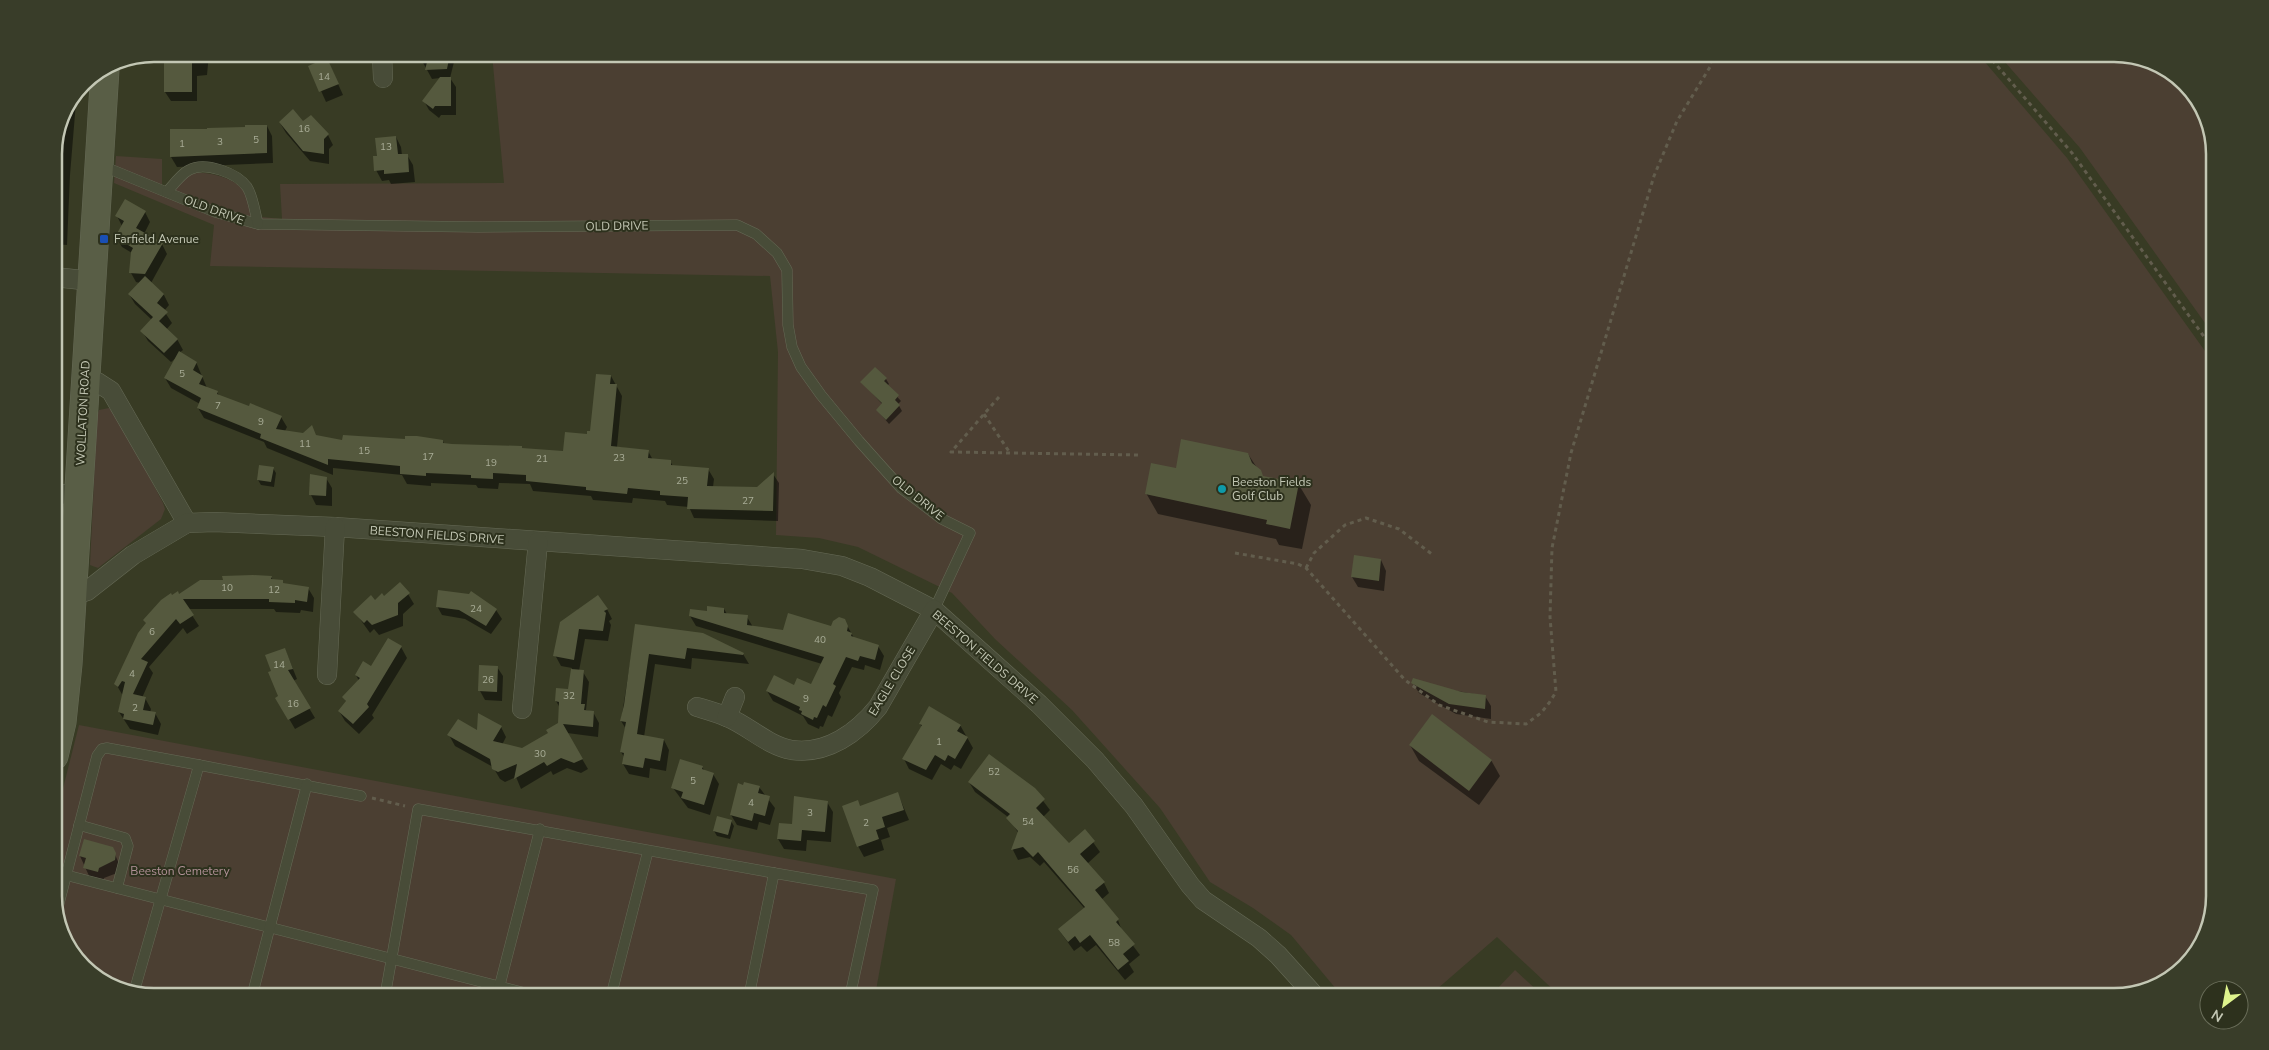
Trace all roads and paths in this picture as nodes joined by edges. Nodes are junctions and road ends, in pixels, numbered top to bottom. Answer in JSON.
{"nodes":[{"id":1,"x":382,"y":62,"type":"edge"},
{"id":2,"x":1711,"y":62,"type":"edge"},
{"id":3,"x":1994,"y":62,"type":"edge"},
{"id":4,"x":104,"y":78,"type":"edge"},
{"id":5,"x":383,"y":78,"type":"dead end"},
{"id":6,"x":99,"y":165,"type":"junction"},
{"id":7,"x":167,"y":192,"type":"junction"},
{"id":8,"x":258,"y":224,"type":"junction"},
{"id":9,"x":63,"y":278,"type":"edge"},
{"id":10,"x":92,"y":281,"type":"junction"},
{"id":11,"x":2206,"y":339,"type":"edge"},
{"id":12,"x":85,"y":380,"type":"junction"},
{"id":13,"x":999,"y":397,"type":"dead end"},
{"id":14,"x":984,"y":414,"type":"junction"},
{"id":15,"x":1010,"y":454,"type":"junction"},
{"id":16,"x":1138,"y":455,"type":"dead end"},
{"id":17,"x":66,"y":495,"type":"edge"},
{"id":18,"x":187,"y":523,"type":"junction"},
{"id":19,"x":335,"y":527,"type":"junction"},
{"id":20,"x":538,"y":542,"type":"junction"},
{"id":21,"x":1234,"y":554,"type":"dead end"},
{"id":22,"x":1433,"y":555,"type":"dead end"},
{"id":23,"x":1306,"y":568,"type":"junction"},
{"id":24,"x":72,"y":596,"type":"junction"},
{"id":25,"x":934,"y":610,"type":"junction"},
{"id":26,"x":327,"y":675,"type":"dead end"},
{"id":27,"x":63,"y":676,"type":"edge"},
{"id":28,"x":735,"y":697,"type":"dead end"},
{"id":29,"x":697,"y":707,"type":"dead end"},
{"id":30,"x":522,"y":709,"type":"dead end"},
{"id":31,"x":727,"y":717,"type":"junction"},
{"id":32,"x":199,"y":765,"type":"junction"},
{"id":33,"x":307,"y":784,"type":"junction"},
{"id":34,"x":361,"y":796,"type":"joint"},
{"id":35,"x":418,"y":809,"type":"junction"},
{"id":36,"x":79,"y":825,"type":"junction"},
{"id":37,"x":540,"y":829,"type":"junction"},
{"id":38,"x":648,"y":851,"type":"junction"},
{"id":39,"x":774,"y":872,"type":"junction"},
{"id":40,"x":63,"y":874,"type":"edge"},
{"id":41,"x":66,"y":875,"type":"junction"},
{"id":42,"x":63,"y":887,"type":"edge"},
{"id":43,"x":117,"y":888,"type":"junction"},
{"id":44,"x":161,"y":900,"type":"junction"},
{"id":45,"x":270,"y":928,"type":"junction"},
{"id":46,"x":392,"y":959,"type":"junction"},
{"id":47,"x":136,"y":986,"type":"edge"},
{"id":48,"x":254,"y":988,"type":"edge"},
{"id":49,"x":387,"y":988,"type":"edge"},
{"id":50,"x":489,"y":988,"type":"edge"},
{"id":51,"x":500,"y":988,"type":"edge"},
{"id":52,"x":613,"y":988,"type":"edge"},
{"id":53,"x":751,"y":988,"type":"edge"},
{"id":54,"x":852,"y":988,"type":"edge"},
{"id":55,"x":1308,"y":988,"type":"edge"}],
"edges":[{"from":1,"to":5,"type":"street"},
{"from":2,"to":23,"type":"path"},
{"from":3,"to":11,"type":"path"},
{"from":4,"to":6,"type":"main road","name":"WOLLATON ROAD"},
{"from":6,"to":7,"type":"lane","name":"OLD DRIVE"},
{"from":6,"to":10,"type":"main road","name":"WOLLATON ROAD"},
{"from":7,"to":8,"type":"lane","name":"OLD DRIVE"},
{"from":7,"to":8,"type":"lane"},
{"from":8,"to":25,"type":"lane","name":"OLD DRIVE"},
{"from":9,"to":10,"type":"street"},
{"from":10,"to":12,"type":"main road","name":"WOLLATON ROAD"},
{"from":12,"to":17,"type":"main road","name":"WOLLATON ROAD"},
{"from":12,"to":18,"type":"street"},
{"from":13,"to":14,"type":"path"},
{"from":14,"to":15,"type":"path"},
{"from":14,"to":15,"type":"path"},
{"from":15,"to":16,"type":"path"},
{"from":17,"to":24,"type":"main road","name":"WOLLATON ROAD"},
{"from":18,"to":19,"type":"street","name":"BEESTON FIELDS DRIVE"},
{"from":18,"to":24,"type":"street","name":"BEESTON FIELDS DRIVE"},
{"from":19,"to":20,"type":"street","name":"BEESTON FIELDS DRIVE"},
{"from":19,"to":26,"type":"street"},
{"from":20,"to":25,"type":"street","name":"BEESTON FIELDS DRIVE"},
{"from":20,"to":30,"type":"street"},
{"from":21,"to":23,"type":"path"},
{"from":22,"to":23,"type":"path"},
{"from":24,"to":27,"type":"main road","name":"WOLLATON ROAD"},
{"from":25,"to":31,"type":"street","name":"EAGLE CLOSE"},
{"from":25,"to":55,"type":"street","name":"BEESTON FIELDS DRIVE"},
{"from":28,"to":31,"type":"street"},
{"from":29,"to":31,"type":"street","name":"EAGLE CLOSE"},
{"from":32,"to":33,"type":"lane"},
{"from":32,"to":36,"type":"lane"},
{"from":32,"to":44,"type":"lane"},
{"from":33,"to":34,"type":"lane"},
{"from":33,"to":45,"type":"lane"},
{"from":34,"to":35,"type":"path"},
{"from":35,"to":37,"type":"lane"},
{"from":35,"to":46,"type":"lane"},
{"from":36,"to":41,"type":"lane"},
{"from":36,"to":43,"type":"lane"},
{"from":37,"to":38,"type":"lane"},
{"from":37,"to":51,"type":"lane"},
{"from":38,"to":39,"type":"lane"},
{"from":38,"to":52,"type":"lane"},
{"from":39,"to":53,"type":"lane"},
{"from":39,"to":54,"type":"lane"},
{"from":40,"to":41,"type":"lane"},
{"from":41,"to":42,"type":"lane"},
{"from":41,"to":43,"type":"lane"},
{"from":43,"to":44,"type":"lane"},
{"from":44,"to":45,"type":"lane"},
{"from":44,"to":47,"type":"lane"},
{"from":45,"to":46,"type":"lane"},
{"from":45,"to":48,"type":"lane"},
{"from":46,"to":49,"type":"lane"},
{"from":46,"to":50,"type":"lane"}]}
